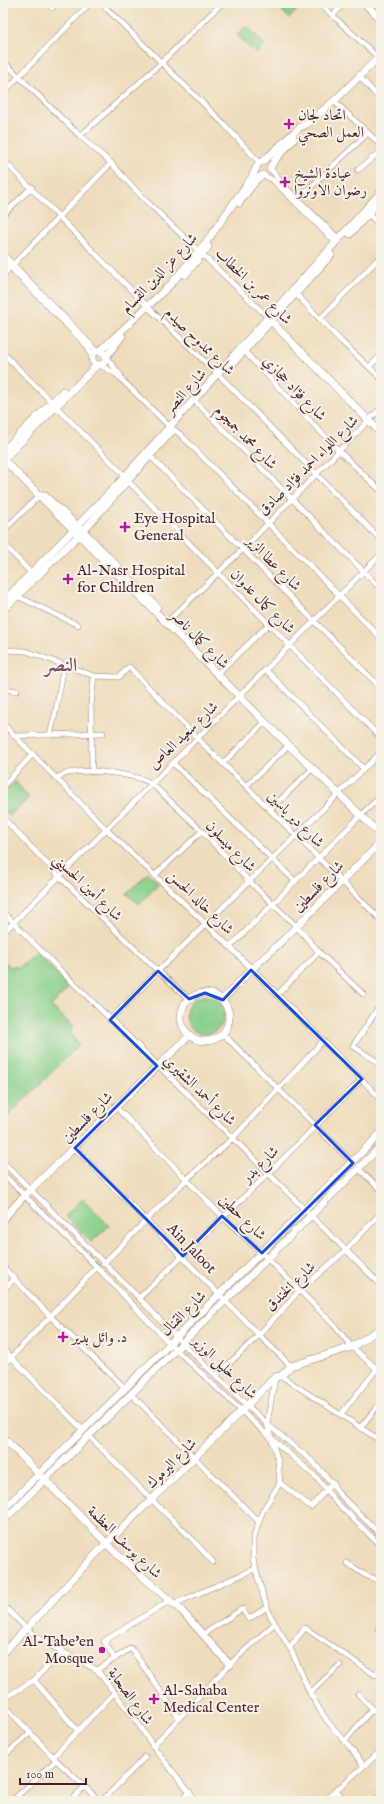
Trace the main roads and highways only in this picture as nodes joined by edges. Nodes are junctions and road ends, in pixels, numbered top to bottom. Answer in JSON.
{"nodes":[{"id":1,"x":364,"y":3,"type":"edge"},
{"id":2,"x":380,"y":15,"type":"edge"},
{"id":3,"x":380,"y":58,"type":"edge"},
{"id":4,"x":307,"y":124,"type":"junction"},
{"id":5,"x":259,"y":164,"type":"junction"},
{"id":6,"x":270,"y":168,"type":"junction"},
{"id":7,"x":263,"y":175,"type":"junction"},
{"id":8,"x":381,"y":192,"type":"edge"},
{"id":9,"x":381,"y":200,"type":"edge"},
{"id":10,"x":202,"y":252,"type":"junction"},
{"id":11,"x":149,"y":308,"type":"junction"},
{"id":12,"x":270,"y":319,"type":"junction"},
{"id":13,"x":98,"y":351,"type":"junction"},
{"id":14,"x":106,"y":357,"type":"junction"},
{"id":15,"x":95,"y":362,"type":"junction"},
{"id":16,"x":219,"y":375,"type":"junction"},
{"id":17,"x":172,"y":427,"type":"junction"},
{"id":18,"x":381,"y":433,"type":"edge"},
{"id":19,"x":4,"y":457,"type":"edge"},
{"id":20,"x":127,"y":478,"type":"junction"},
{"id":21,"x":78,"y":531,"type":"junction"},
{"id":22,"x":3,"y":602,"type":"edge"},
{"id":23,"x":3,"y":610,"type":"edge"},
{"id":24,"x":167,"y":621,"type":"junction"},
{"id":25,"x":241,"y":695,"type":"junction"},
{"id":26,"x":340,"y":792,"type":"junction"},
{"id":27,"x":362,"y":814,"type":"junction"},
{"id":28,"x":381,"y":829,"type":"edge"},
{"id":29,"x":381,"y":835,"type":"edge"},
{"id":30,"x":381,"y":842,"type":"edge"},
{"id":31,"x":222,"y":1000,"type":"junction"},
{"id":32,"x":190,"y":1034,"type":"junction"},
{"id":33,"x":381,"y":1133,"type":"edge"},
{"id":34,"x":381,"y":1146,"type":"edge"},
{"id":35,"x":3,"y":1219,"type":"edge"},
{"id":36,"x":264,"y":1255,"type":"junction"},
{"id":37,"x":381,"y":1328,"type":"edge"},
{"id":38,"x":173,"y":1346,"type":"junction"},
{"id":39,"x":3,"y":1437,"type":"edge"},
{"id":40,"x":42,"y":1477,"type":"junction"},
{"id":41,"x":3,"y":1510,"type":"edge"},
{"id":42,"x":3,"y":1521,"type":"edge"},
{"id":43,"x":107,"y":1543,"type":"junction"},
{"id":44,"x":3,"y":1652,"type":"edge"},
{"id":45,"x":230,"y":1665,"type":"road end"}],
"edges":[{"from":1,"to":2,"type":"main road"},
{"from":3,"to":4,"type":"main road","name":"شارع عز الدين القسام"},
{"from":4,"to":5,"type":"main road","name":"شارع عز الدين القسام"},
{"from":4,"to":6,"type":"main road","name":"شارع عز الدين القسام"},
{"from":5,"to":6,"type":"main road"},
{"from":5,"to":7,"type":"main road"},
{"from":5,"to":10,"type":"main road","name":"شارع عز الدين القسام"},
{"from":6,"to":7,"type":"main road"},
{"from":7,"to":10,"type":"main road","name":"شارع عز الدين القسام"},
{"from":8,"to":12,"type":"main road","name":"شارع النصر"},
{"from":9,"to":12,"type":"main road","name":"شارع النصر"},
{"from":10,"to":11,"type":"main road","name":"شارع عز الدين القسام"},
{"from":11,"to":13,"type":"main road","name":"شارع عز الدين القسام"},
{"from":11,"to":14,"type":"main road","name":"شارع عز الدين القسام"},
{"from":12,"to":16,"type":"main road","name":"شارع النصر"},
{"from":12,"to":16,"type":"main road","name":"شارع النصر"},
{"from":12,"to":18,"type":"main road","name":"شارع عمر بن الخطاب"},
{"from":13,"to":14,"type":"main road"},
{"from":13,"to":15,"type":"main road","name":"شارع عز الدين القسام"},
{"from":14,"to":15,"type":"main road","name":"شارع عز الدين القسام"},
{"from":15,"to":19,"type":"main road","name":"شارع عز الدين القسام"},
{"from":16,"to":17,"type":"main road","name":"شارع النصر"},
{"from":16,"to":17,"type":"main road","name":"شارع النصر"},
{"from":17,"to":20,"type":"main road","name":"شارع النصر"},
{"from":17,"to":20,"type":"main road","name":"شارع النصر"},
{"from":19,"to":21,"type":"main road","name":"شارع كمال ناصر"},
{"from":19,"to":21,"type":"main road","name":"شارع كمال ناصر"},
{"from":20,"to":21,"type":"main road","name":"شارع النصر"},
{"from":21,"to":22,"type":"main road","name":"شارع النصر"},
{"from":21,"to":23,"type":"main road","name":"شارع النصر"},
{"from":21,"to":24,"type":"main road","name":"شارع كمال ناصر"},
{"from":24,"to":25,"type":"main road","name":"شارع كمال ناصر"},
{"from":24,"to":25,"type":"main road","name":"شارع كمال ناصر"},
{"from":25,"to":26,"type":"main road","name":"شارع كمال ناصر"},
{"from":25,"to":26,"type":"main road","name":"شارع كمال ناصر"},
{"from":26,"to":27,"type":"main road","name":"شارع كمال ناصر"},
{"from":27,"to":28,"type":"main road","name":"شارع كمال ناصر"},
{"from":27,"to":29,"type":"main road","name":"شارع كمال ناصر"},
{"from":30,"to":31,"type":"main road","name":"شارع فلسطين"},
{"from":31,"to":32,"type":"main road"},
{"from":31,"to":32,"type":"main road"},
{"from":32,"to":35,"type":"main road","name":"شارع فلسطين"},
{"from":33,"to":36,"type":"main road","name":"شارع القنال"},
{"from":34,"to":36,"type":"main road","name":"شارع القنال"},
{"from":36,"to":38,"type":"main road","name":"شارع القنال"},
{"from":37,"to":43,"type":"main road","name":"شارع اليرموك"},
{"from":38,"to":40,"type":"main road","name":"شارع القنال"},
{"from":38,"to":40,"type":"main road","name":"شارع القنال"},
{"from":39,"to":40,"type":"main road","name":"شارع يوسف العظمة"},
{"from":40,"to":41,"type":"main road","name":"شارع القنال"},
{"from":40,"to":42,"type":"main road","name":"شارع القنال"},
{"from":40,"to":43,"type":"main road","name":"شارع يوسف العظمة"},
{"from":43,"to":44,"type":"main road","name":"شارع اليرموك"},
{"from":43,"to":45,"type":"main road","name":"شارع يوسف العظمة"}]}
